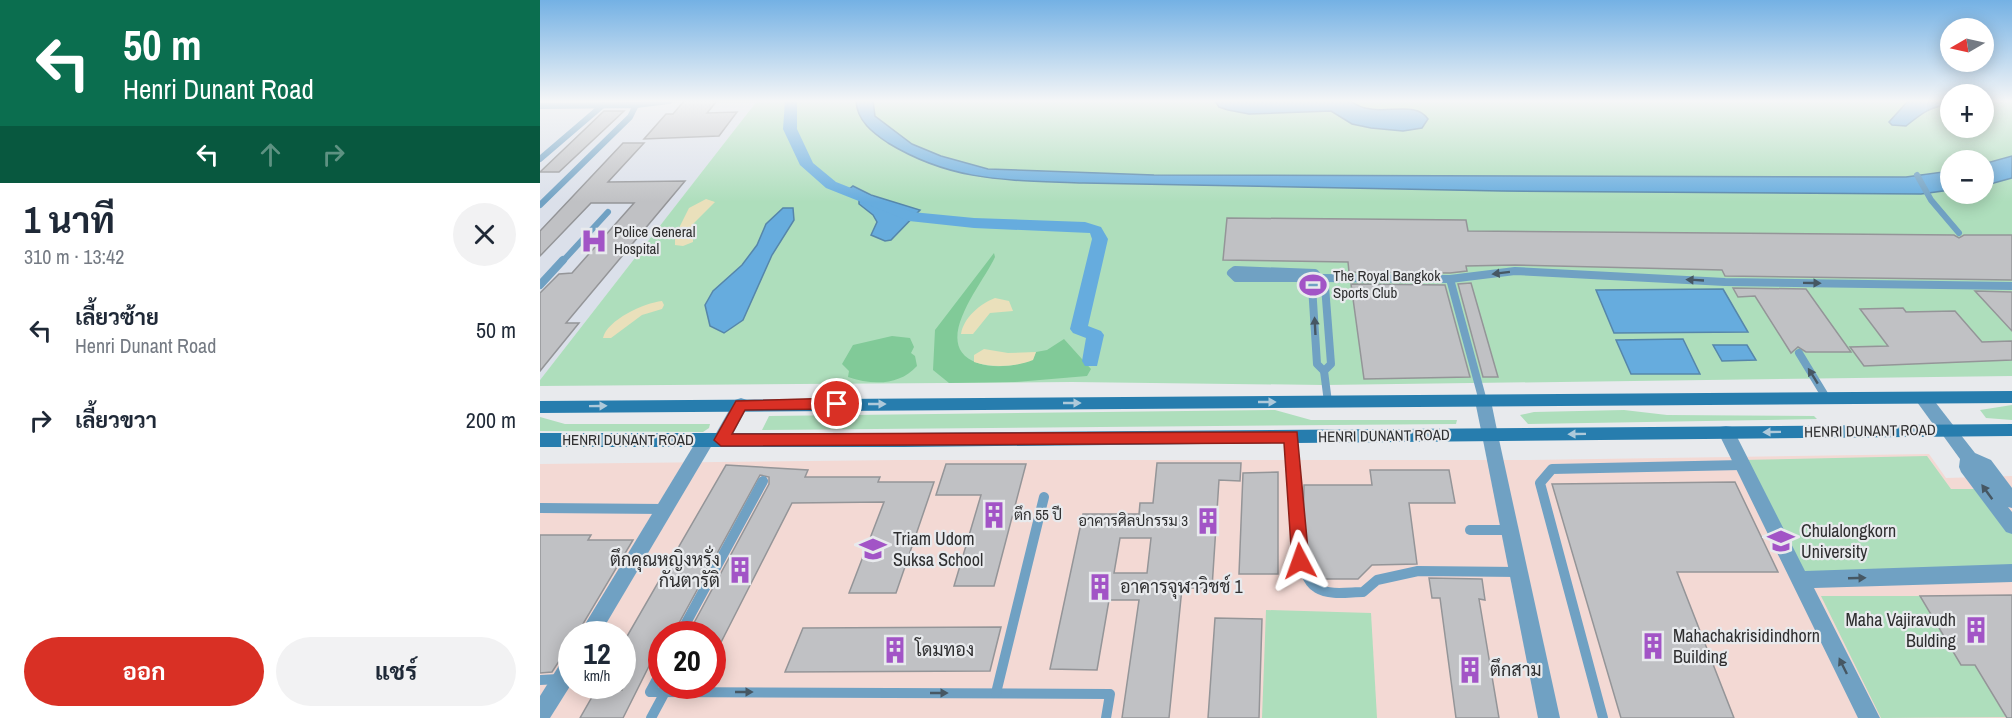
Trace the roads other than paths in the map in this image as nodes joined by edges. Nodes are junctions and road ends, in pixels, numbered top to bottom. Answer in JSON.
{"nodes":[{"id":1,"x":569,"y":135,"type":"edge"},
{"id":2,"x":612,"y":135,"type":"edge"},
{"id":3,"x":540,"y":159,"type":"edge"},
{"id":4,"x":1917,"y":176,"type":"dead end"},
{"id":5,"x":540,"y":205,"type":"edge"},
{"id":6,"x":608,"y":212,"type":"dead end"},
{"id":7,"x":1959,"y":233,"type":"dead end"},
{"id":8,"x":1450,"y":279,"type":"junction"},
{"id":9,"x":1319,"y":280,"type":"junction"},
{"id":10,"x":540,"y":285,"type":"edge"},
{"id":11,"x":2012,"y":286,"type":"edge"},
{"id":12,"x":1799,"y":353,"type":"dead end"},
{"id":13,"x":1324,"y":371,"type":"junction"},
{"id":14,"x":2012,"y":397,"type":"edge"},
{"id":15,"x":1923,"y":398,"type":"junction"},
{"id":16,"x":1827,"y":399,"type":"junction"},
{"id":17,"x":1483,"y":401,"type":"junction"},
{"id":18,"x":1328,"y":402,"type":"junction"},
{"id":19,"x":741,"y":405,"type":"junction"},
{"id":20,"x":540,"y":407,"type":"edge"},
{"id":21,"x":1947,"y":430,"type":"junction"},
{"id":22,"x":2012,"y":430,"type":"edge"},
{"id":23,"x":1726,"y":432,"type":"junction"},
{"id":24,"x":1490,"y":435,"type":"junction"},
{"id":25,"x":1292,"y":437,"type":"junction"},
{"id":26,"x":540,"y":440,"type":"edge"},
{"id":27,"x":714,"y":440,"type":"junction"},
{"id":28,"x":1969,"y":458,"type":"junction"},
{"id":29,"x":1742,"y":465,"type":"junction"},
{"id":30,"x":763,"y":481,"type":"dead end"},
{"id":31,"x":1044,"y":497,"type":"dead end"},
{"id":32,"x":2012,"y":501,"type":"edge"},
{"id":33,"x":540,"y":508,"type":"edge"},
{"id":34,"x":664,"y":509,"type":"junction"},
{"id":35,"x":2012,"y":526,"type":"edge"},
{"id":36,"x":1470,"y":530,"type":"dead end"},
{"id":37,"x":1509,"y":530,"type":"junction"},
{"id":38,"x":1518,"y":572,"type":"junction"},
{"id":39,"x":2012,"y":573,"type":"edge"},
{"id":40,"x":1800,"y":580,"type":"junction"},
{"id":41,"x":597,"y":621,"type":"edge"},
{"id":42,"x":687,"y":621,"type":"edge"},
{"id":43,"x":558,"y":674,"type":"edge"},
{"id":44,"x":540,"y":680,"type":"edge"},
{"id":45,"x":558,"y":686,"type":"edge"},
{"id":46,"x":726,"y":692,"type":"edge"},
{"id":47,"x":996,"y":693,"type":"junction"},
{"id":48,"x":661,"y":699,"type":"edge"},
{"id":49,"x":540,"y":715,"type":"edge"},
{"id":50,"x":651,"y":718,"type":"edge"},
{"id":51,"x":1106,"y":718,"type":"edge"},
{"id":52,"x":1549,"y":718,"type":"edge"},
{"id":53,"x":1603,"y":718,"type":"edge"},
{"id":54,"x":1869,"y":718,"type":"edge"}],
"edges":[{"from":1,"to":3,"type":"lane"},
{"from":2,"to":5,"type":"lane"},
{"from":4,"to":7,"type":"lane"},
{"from":6,"to":10,"type":"lane"},
{"from":8,"to":9,"type":"lane"},
{"from":8,"to":11,"type":"lane"},
{"from":8,"to":17,"type":"lane"},
{"from":9,"to":9,"type":"lane"},
{"from":9,"to":13,"type":"lane"},
{"from":13,"to":9,"type":"lane","one_way":true},
{"from":16,"to":12,"type":"lane","one_way":true},
{"from":13,"to":18,"type":"lane"},
{"from":14,"to":15,"type":"main road"},
{"from":15,"to":16,"type":"main road"},
{"from":15,"to":21,"type":"street"},
{"from":16,"to":17,"type":"main road"},
{"from":17,"to":18,"type":"main road"},
{"from":17,"to":24,"type":"street"},
{"from":19,"to":18,"type":"main road","one_way":true},
{"from":20,"to":19,"type":"main road","one_way":true},
{"from":19,"to":27,"type":"street"},
{"from":21,"to":22,"type":"main road","name":"HENRI DUNANT ROAD"},
{"from":21,"to":23,"type":"main road","name":"HENRI DUNANT ROAD","one_way":true},
{"from":21,"to":28,"type":"street"},
{"from":23,"to":24,"type":"main road","name":"HENRI DUNANT ROAD","one_way":true},
{"from":23,"to":29,"type":"street"},
{"from":24,"to":25,"type":"main road","name":"HENRI DUNANT ROAD"},
{"from":24,"to":37,"type":"street"},
{"from":25,"to":27,"type":"main road","name":"HENRI DUNANT ROAD"},
{"from":25,"to":38,"type":"lane"},
{"from":26,"to":27,"type":"main road","name":"HENRI DUNANT ROAD"},
{"from":27,"to":34,"type":"street"},
{"from":28,"to":32,"type":"street"},
{"from":35,"to":28,"type":"street","one_way":true},
{"from":29,"to":40,"type":"street"},
{"from":29,"to":53,"type":"lane"},
{"from":30,"to":42,"type":"lane"},
{"from":31,"to":47,"type":"lane"},
{"from":33,"to":34,"type":"lane"},
{"from":34,"to":41,"type":"street"},
{"from":36,"to":37,"type":"lane"},
{"from":37,"to":38,"type":"street"},
{"from":38,"to":52,"type":"street"},
{"from":40,"to":39,"type":"street","one_way":true},
{"from":54,"to":40,"type":"street","one_way":true},
{"from":43,"to":44,"type":"lane"},
{"from":45,"to":49,"type":"street"},
{"from":46,"to":47,"type":"lane","one_way":true},
{"from":47,"to":51,"type":"lane"},
{"from":48,"to":50,"type":"lane"}]}
